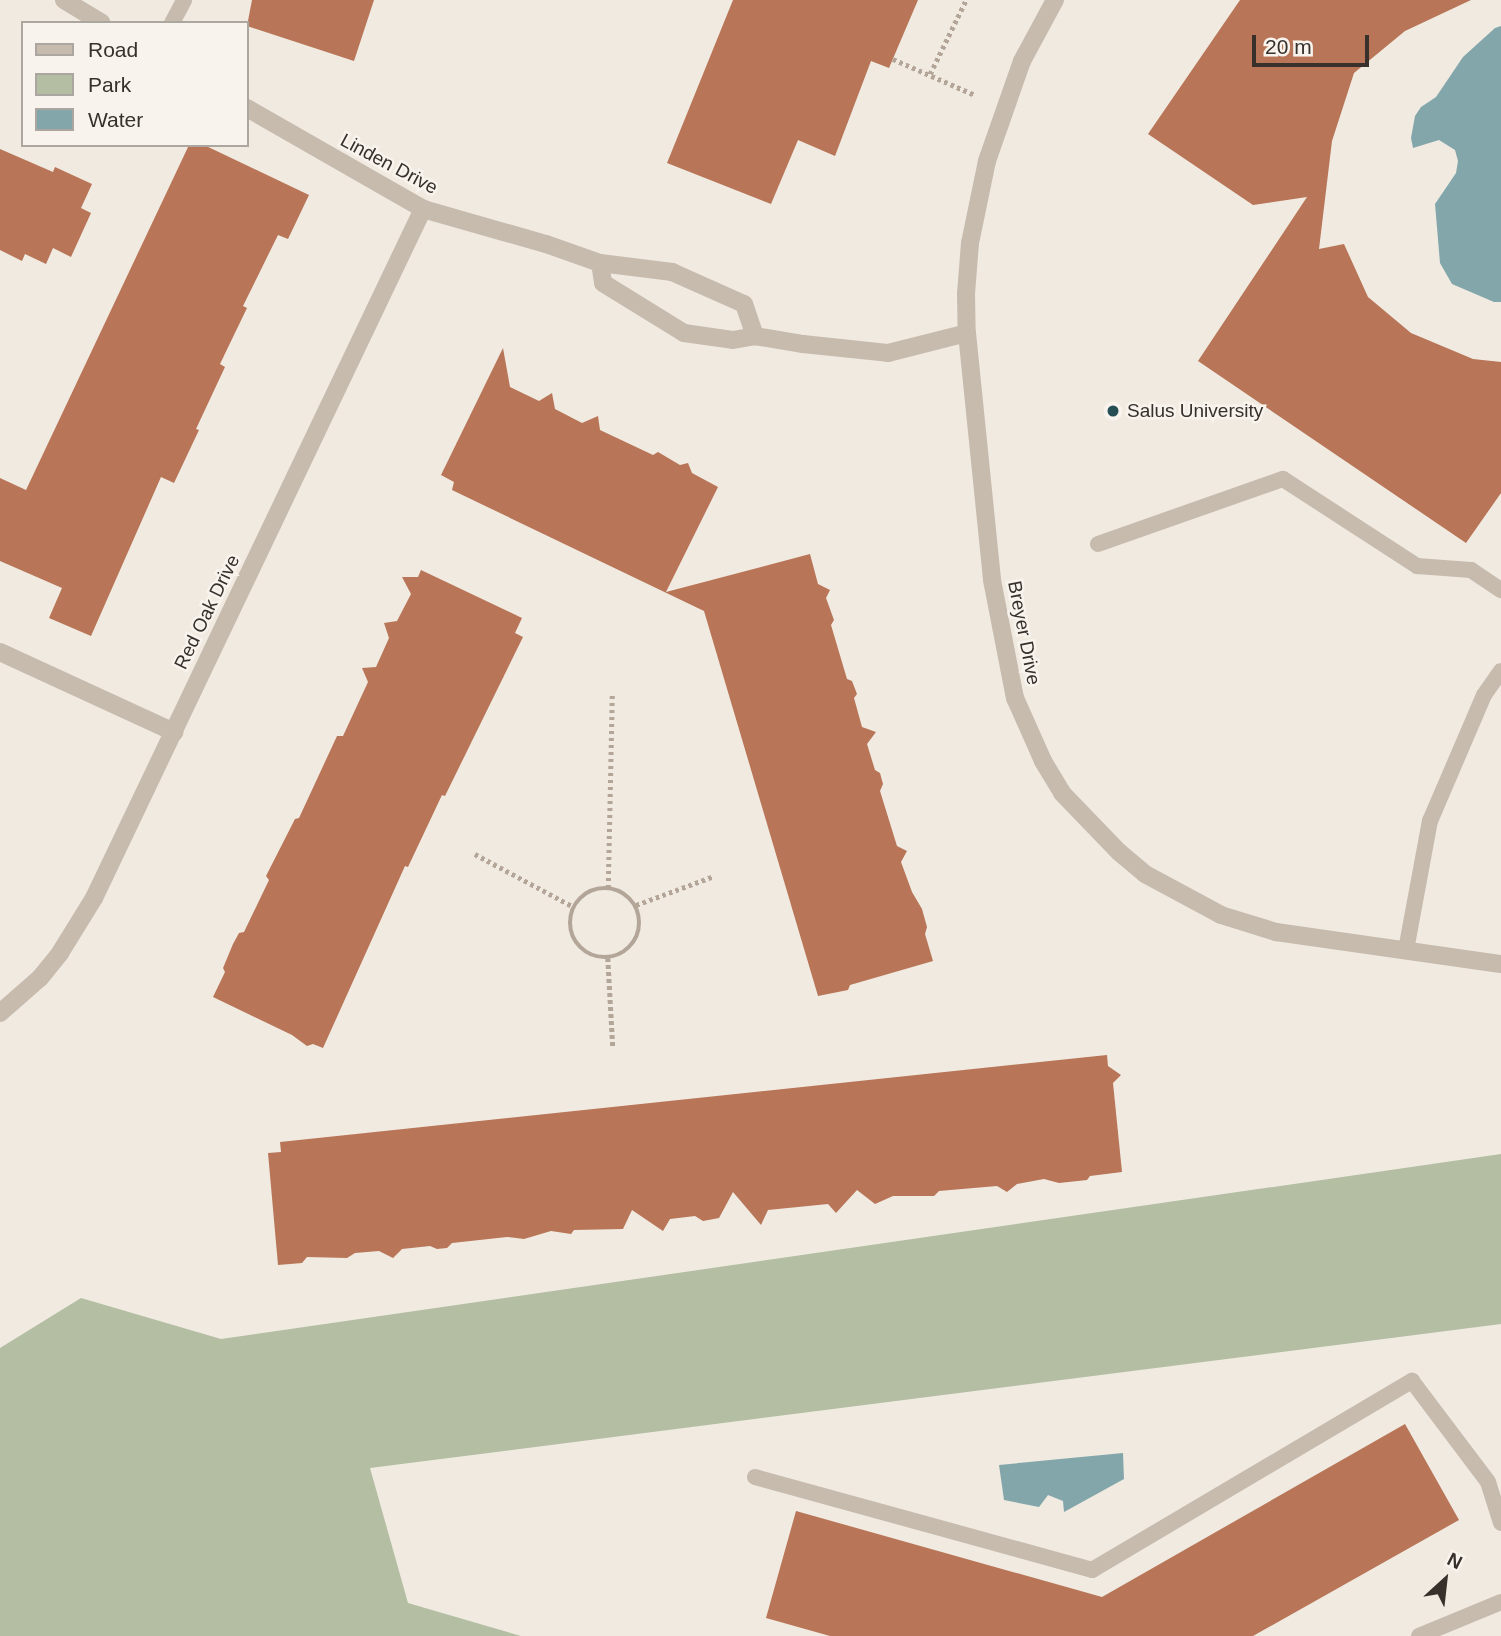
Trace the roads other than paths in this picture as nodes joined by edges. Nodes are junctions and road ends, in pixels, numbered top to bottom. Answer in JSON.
{"nodes":[{"id":1,"x":64,"y":0,"type":"edge"},
{"id":2,"x":184,"y":0,"type":"edge"},
{"id":3,"x":1055,"y":0,"type":"edge"},
{"id":4,"x":99,"y":21,"type":"edge"},
{"id":5,"x":173,"y":21,"type":"edge"},
{"id":6,"x":248,"y":109,"type":"edge"},
{"id":7,"x":423,"y":209,"type":"junction"},
{"id":8,"x":600,"y":263,"type":"junction"},
{"id":9,"x":967,"y":333,"type":"junction"},
{"id":10,"x":755,"y":336,"type":"junction"},
{"id":11,"x":1098,"y":544,"type":"dead end"},
{"id":12,"x":1501,"y":590,"type":"edge"},
{"id":13,"x":0,"y":652,"type":"edge"},
{"id":14,"x":1501,"y":671,"type":"edge"},
{"id":15,"x":174,"y":732,"type":"junction"},
{"id":16,"x":1406,"y":950,"type":"junction"},
{"id":17,"x":1501,"y":964,"type":"edge"},
{"id":18,"x":0,"y":1013,"type":"edge"},
{"id":19,"x":755,"y":1477,"type":"dead end"},
{"id":20,"x":1501,"y":1523,"type":"edge"},
{"id":21,"x":1501,"y":1602,"type":"edge"},
{"id":22,"x":1419,"y":1636,"type":"edge"}],
"edges":[{"from":1,"to":4,"type":"street"},
{"from":2,"to":5,"type":"lane"},
{"from":3,"to":9,"type":"street","name":"Breyer Drive"},
{"from":6,"to":7,"type":"street","name":"Linden Drive"},
{"from":7,"to":8,"type":"street","name":"Linden Drive"},
{"from":7,"to":15,"type":"street","name":"Red Oak Drive"},
{"from":8,"to":10,"type":"street","name":"Linden Drive"},
{"from":8,"to":10,"type":"street"},
{"from":9,"to":10,"type":"street"},
{"from":9,"to":16,"type":"street","name":"Breyer Drive"},
{"from":11,"to":12,"type":"lane"},
{"from":13,"to":15,"type":"street"},
{"from":14,"to":16,"type":"lane"},
{"from":15,"to":18,"type":"street","name":"Red Oak Drive"},
{"from":16,"to":17,"type":"street","name":"Breyer Drive"},
{"from":19,"to":20,"type":"lane"},
{"from":21,"to":22,"type":"lane"}]}
